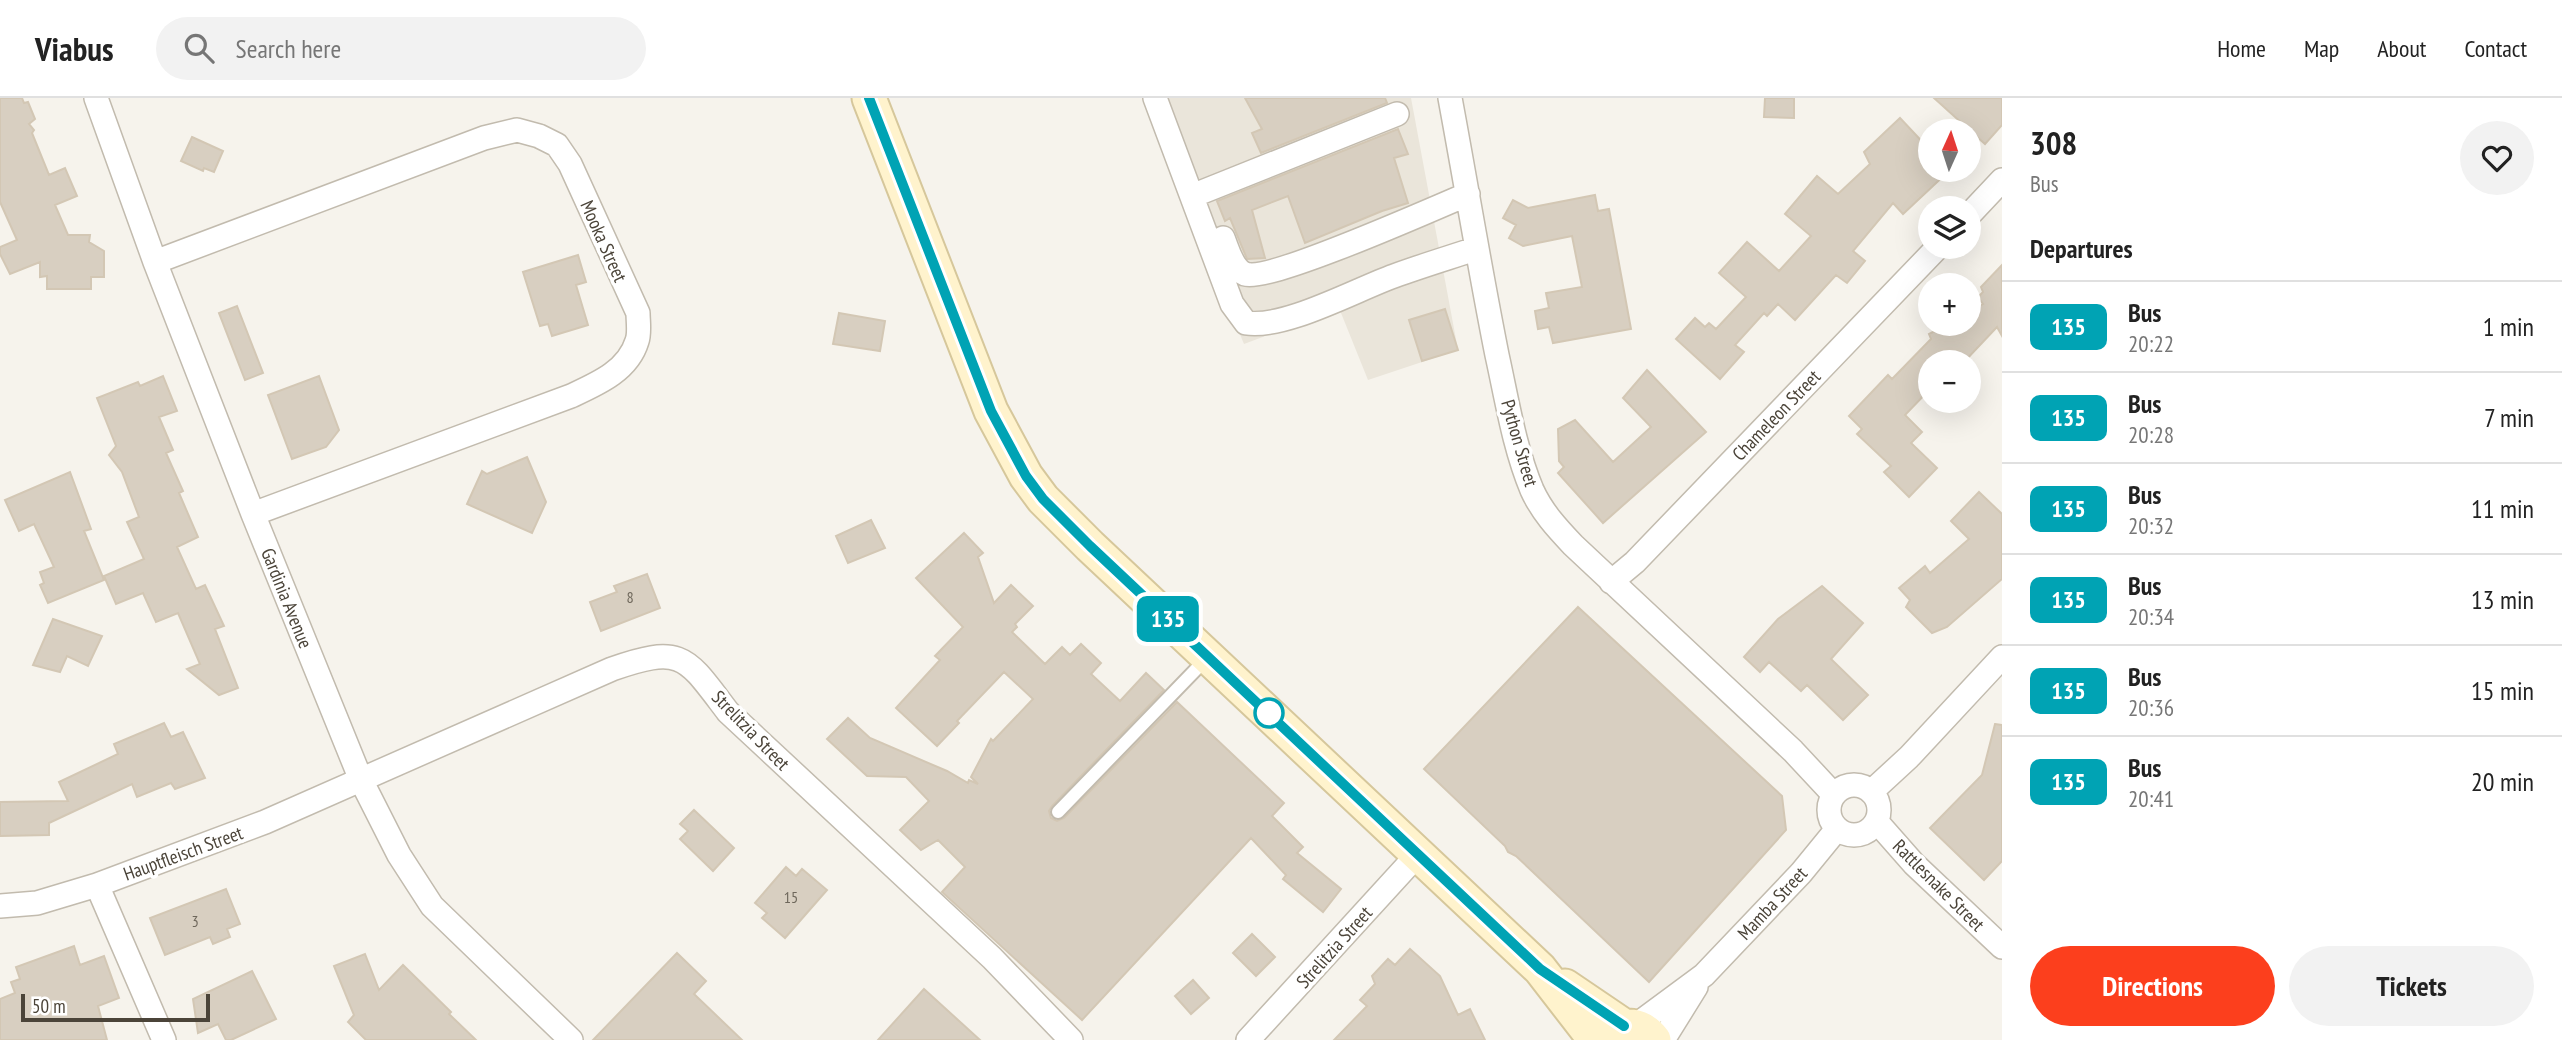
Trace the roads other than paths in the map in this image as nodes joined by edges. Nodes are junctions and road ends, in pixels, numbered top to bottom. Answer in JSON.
{"nodes":[{"id":1,"x":96,"y":98,"type":"edge"},
{"id":2,"x":869,"y":98,"type":"edge"},
{"id":3,"x":1155,"y":98,"type":"edge"},
{"id":4,"x":1170,"y":98,"type":"edge"},
{"id":5,"x":1450,"y":98,"type":"edge"},
{"id":6,"x":1397,"y":114,"type":"dead end"},
{"id":7,"x":2002,"y":180,"type":"edge"},
{"id":8,"x":1198,"y":193,"type":"junction"},
{"id":9,"x":1468,"y":194,"type":"junction"},
{"id":10,"x":1981,"y":202,"type":"edge"},
{"id":11,"x":1475,"y":249,"type":"junction"},
{"id":12,"x":1926,"y":259,"type":"edge"},
{"id":13,"x":155,"y":262,"type":"junction"},
{"id":14,"x":253,"y":514,"type":"junction"},
{"id":15,"x":1611,"y":582,"type":"junction"},
{"id":16,"x":1209,"y":657,"type":"junction"},
{"id":17,"x":2002,"y":657,"type":"edge"},
{"id":18,"x":361,"y":780,"type":"junction"},
{"id":19,"x":1871,"y":792,"type":"junction"},
{"id":20,"x":1834,"y":794,"type":"junction"},
{"id":21,"x":1058,"y":812,"type":"dead end"},
{"id":22,"x":1877,"y":822,"type":"junction"},
{"id":23,"x":1837,"y":829,"type":"junction"},
{"id":24,"x":1419,"y":853,"type":"junction"},
{"id":25,"x":97,"y":885,"type":"junction"},
{"id":26,"x":0,"y":906,"type":"edge"},
{"id":27,"x":2002,"y":947,"type":"edge"},
{"id":28,"x":1704,"y":975,"type":"junction"},
{"id":29,"x":1629,"y":1035,"type":"edge"},
{"id":30,"x":164,"y":1040,"type":"edge"},
{"id":31,"x":571,"y":1040,"type":"edge"},
{"id":32,"x":1071,"y":1040,"type":"edge"},
{"id":33,"x":1248,"y":1040,"type":"edge"}],
"edges":[{"from":1,"to":13,"type":"street","name":"Gardinia Avenue"},
{"from":2,"to":16,"type":"street"},
{"from":3,"to":8,"type":"street"},
{"from":4,"to":8,"type":"street"},
{"from":5,"to":9,"type":"street","name":"Python Street"},
{"from":6,"to":8,"type":"street"},
{"from":7,"to":10,"type":"street"},
{"from":8,"to":9,"type":"street"},
{"from":8,"to":11,"type":"street"},
{"from":9,"to":11,"type":"street","name":"Python Street"},
{"from":11,"to":15,"type":"street","name":"Python Street"},
{"from":12,"to":15,"type":"street","name":"Chameleon Street"},
{"from":13,"to":14,"type":"street","name":"Gardinia Avenue"},
{"from":13,"to":14,"type":"street","name":"Mooka Street"},
{"from":14,"to":18,"type":"street","name":"Gardinia Avenue"},
{"from":15,"to":20,"type":"street","name":"Python Street"},
{"from":16,"to":21,"type":"lane"},
{"from":16,"to":24,"type":"street"},
{"from":17,"to":19,"type":"street"},
{"from":18,"to":25,"type":"street","name":"Hauptfleisch Street"},
{"from":18,"to":31,"type":"street","name":"Gardinia Avenue"},
{"from":18,"to":32,"type":"street","name":"Strelitzia Street"},
{"from":19,"to":20,"type":"street"},
{"from":19,"to":22,"type":"street"},
{"from":20,"to":23,"type":"street"},
{"from":22,"to":23,"type":"street"},
{"from":22,"to":27,"type":"street","name":"Rattlesnake Street"},
{"from":23,"to":28,"type":"street","name":"Mamba Street"},
{"from":24,"to":29,"type":"street"},
{"from":24,"to":33,"type":"street","name":"Strelitzia Street"},
{"from":25,"to":26,"type":"street","name":"Hauptfleisch Street"},
{"from":25,"to":30,"type":"street"},
{"from":28,"to":29,"type":"street","name":"Mamba Street"},
{"from":28,"to":29,"type":"street","name":"Mamba Street"}]}
